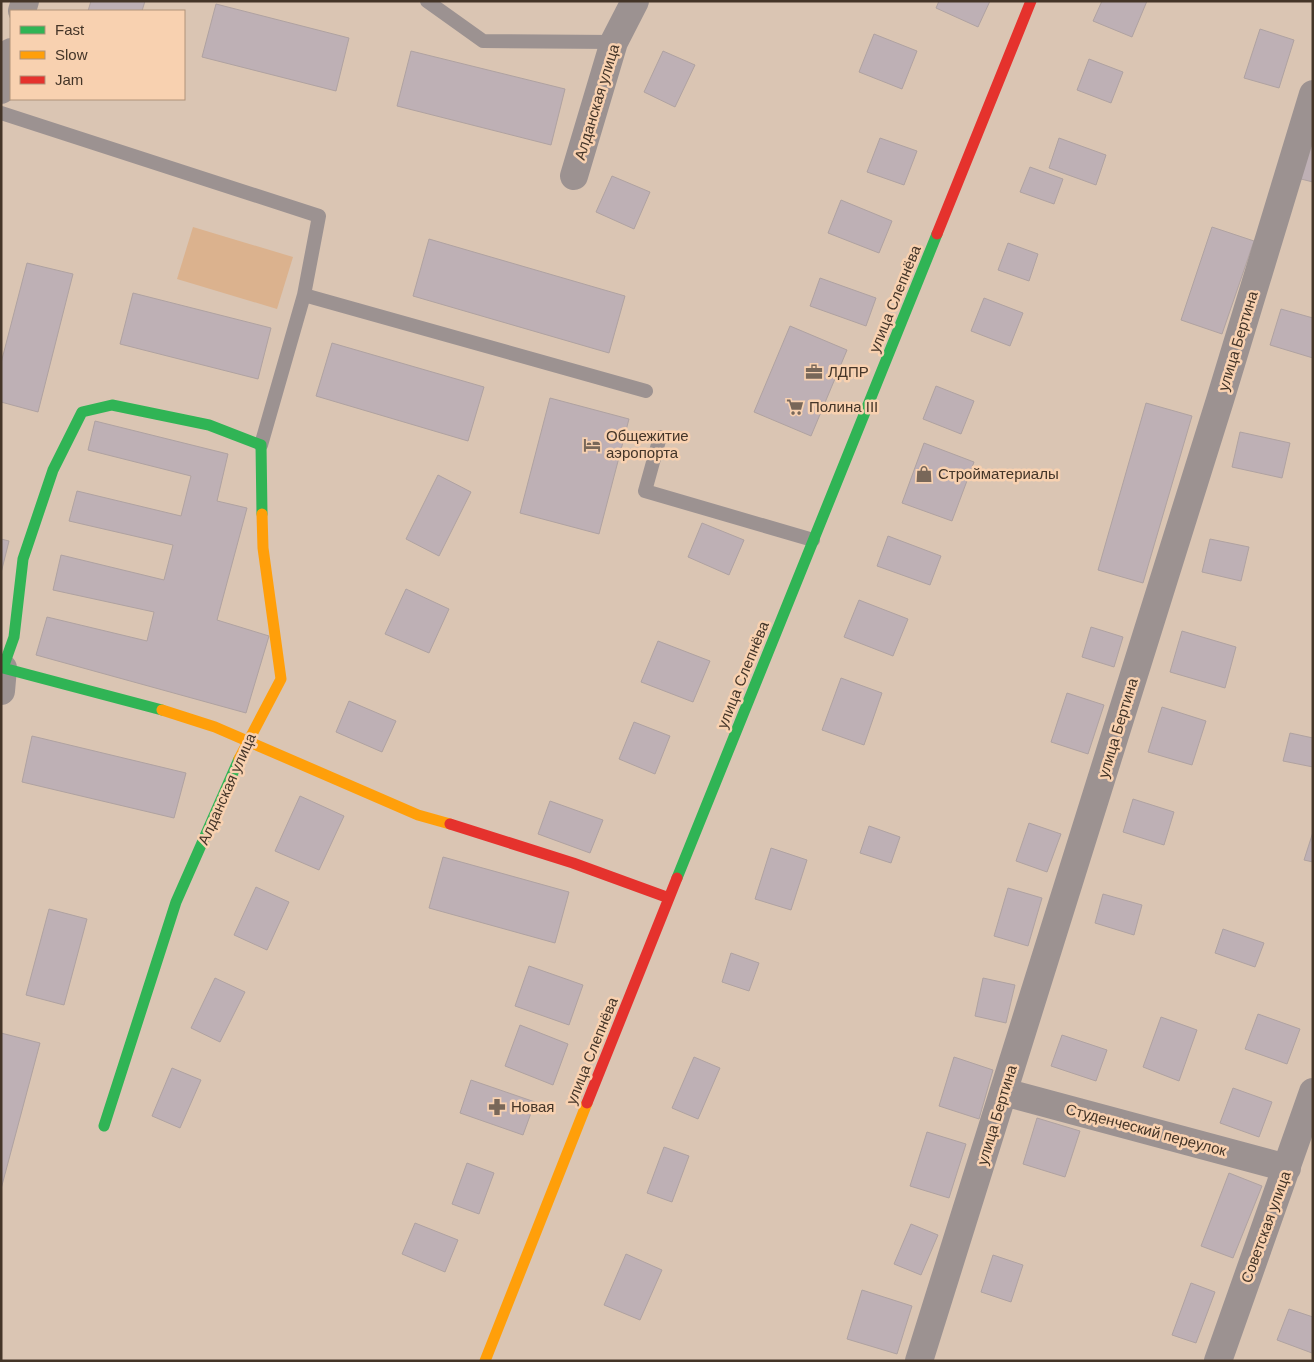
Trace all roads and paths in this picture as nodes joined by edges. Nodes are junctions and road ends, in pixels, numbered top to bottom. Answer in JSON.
{"nodes":[{"id":1,"x":428,"y":1,"type":"edge"},
{"id":2,"x":635,"y":1,"type":"edge"},
{"id":3,"x":1031,"y":1,"type":"edge"},
{"id":4,"x":614,"y":42,"type":"junction"},
{"id":5,"x":10,"y":56,"type":"edge"},
{"id":6,"x":1,"y":90,"type":"edge"},
{"id":7,"x":1313,"y":94,"type":"edge"},
{"id":8,"x":1,"y":113,"type":"edge"},
{"id":9,"x":574,"y":176,"type":"dead end"},
{"id":10,"x":304,"y":295,"type":"junction"},
{"id":11,"x":646,"y":391,"type":"dead end"},
{"id":12,"x":660,"y":437,"type":"dead end"},
{"id":13,"x":261,"y":445,"type":"junction"},
{"id":14,"x":813,"y":540,"type":"junction"},
{"id":15,"x":2,"y":680,"type":"edge"},
{"id":16,"x":247,"y":741,"type":"junction"},
{"id":17,"x":669,"y":898,"type":"junction"},
{"id":18,"x":1004,"y":1092,"type":"junction"},
{"id":19,"x":1313,"y":1092,"type":"edge"},
{"id":20,"x":104,"y":1126,"type":"dead end"},
{"id":21,"x":1287,"y":1168,"type":"junction"},
{"id":22,"x":485,"y":1361,"type":"edge"},
{"id":23,"x":919,"y":1361,"type":"edge"},
{"id":24,"x":1218,"y":1361,"type":"edge"}],
"edges":[{"from":1,"to":4,"type":"lane"},
{"from":2,"to":4,"type":"street","name":"Алданская улица"},
{"from":3,"to":14,"type":"street","name":"улица Слепнёва"},
{"from":4,"to":9,"type":"street","name":"Алданская улица"},
{"from":5,"to":6,"type":"street"},
{"from":7,"to":18,"type":"street","name":"улица Бертина"},
{"from":8,"to":10,"type":"lane"},
{"from":10,"to":11,"type":"lane"},
{"from":10,"to":13,"type":"lane"},
{"from":12,"to":14,"type":"lane"},
{"from":13,"to":15,"type":"street"},
{"from":13,"to":16,"type":"street","name":"Алданская улица"},
{"from":14,"to":17,"type":"street","name":"улица Слепнёва"},
{"from":15,"to":16,"type":"street"},
{"from":16,"to":17,"type":"street"},
{"from":16,"to":20,"type":"street","name":"Алданская улица"},
{"from":17,"to":22,"type":"street","name":"улица Слепнёва"},
{"from":18,"to":21,"type":"street","name":"Студенческий переулок"},
{"from":18,"to":23,"type":"street","name":"улица Бертина"},
{"from":19,"to":21,"type":"street","name":"Советская улица"},
{"from":21,"to":24,"type":"street","name":"Советская улица"}]}
